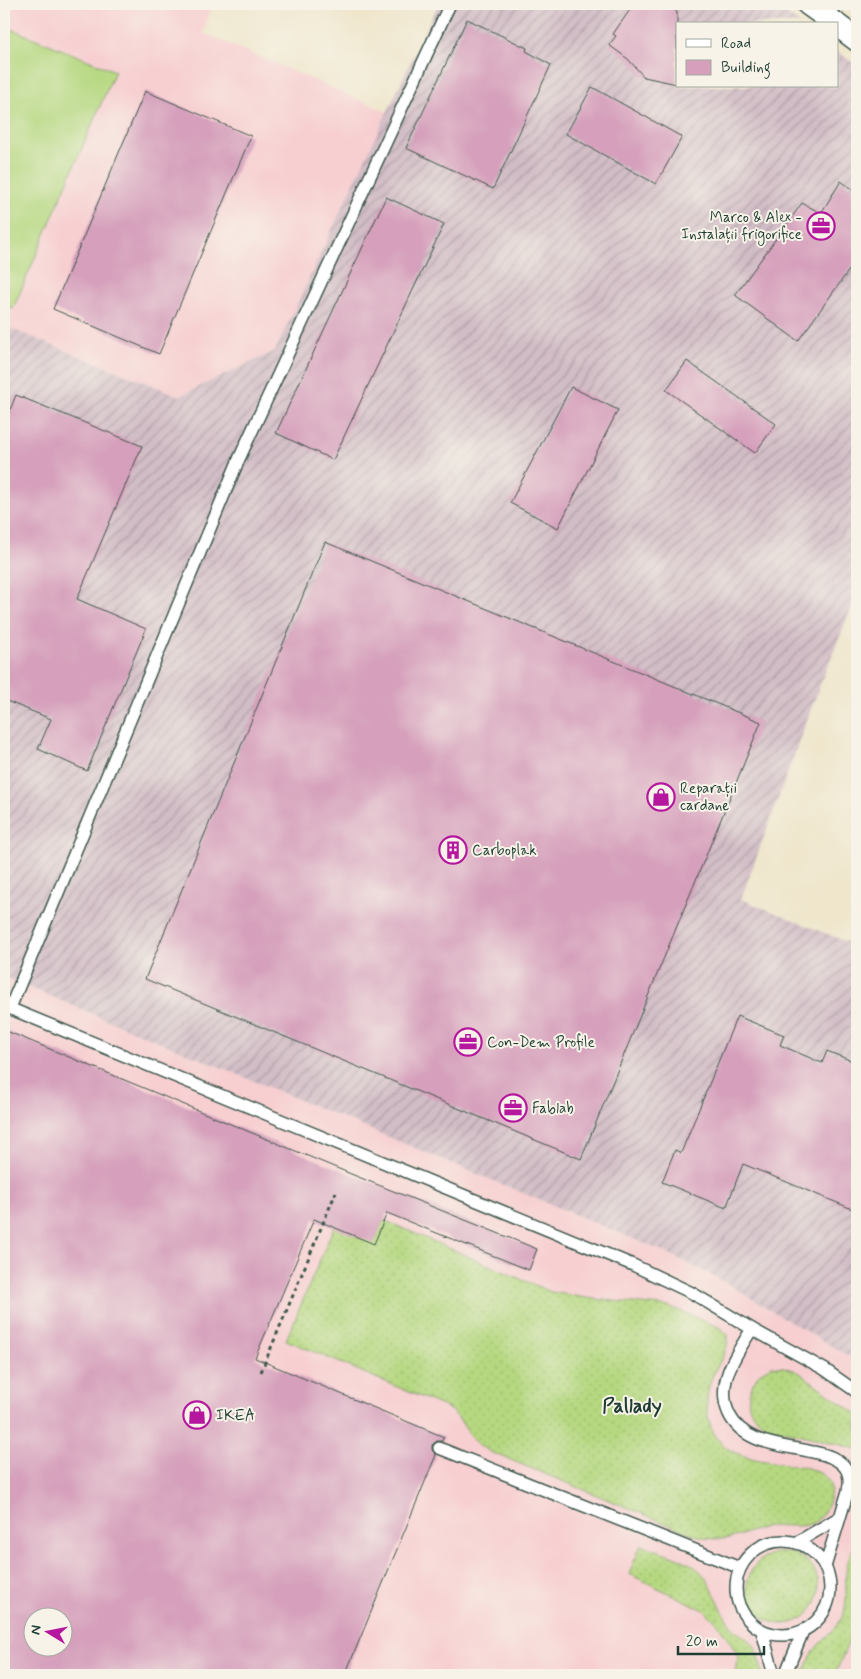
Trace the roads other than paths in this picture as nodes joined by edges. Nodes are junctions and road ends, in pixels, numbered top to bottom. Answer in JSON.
{"nodes":[{"id":1,"x":450,"y":4,"type":"edge"},
{"id":2,"x":808,"y":4,"type":"edge"},
{"id":3,"x":833,"y":22,"type":"edge"},
{"id":4,"x":838,"y":26,"type":"edge"},
{"id":5,"x":857,"y":40,"type":"edge"},
{"id":6,"x":7,"y":1007,"type":"edge"},
{"id":7,"x":752,"y":1329,"type":"junction"},
{"id":8,"x":857,"y":1392,"type":"edge"},
{"id":9,"x":439,"y":1448,"type":"dead end"},
{"id":10,"x":840,"y":1517,"type":"junction"},
{"id":11,"x":796,"y":1543,"type":"junction"},
{"id":12,"x":825,"y":1567,"type":"junction"},
{"id":13,"x":740,"y":1568,"type":"junction"},
{"id":14,"x":762,"y":1631,"type":"junction"},
{"id":15,"x":804,"y":1631,"type":"junction"},
{"id":16,"x":774,"y":1675,"type":"edge"},
{"id":17,"x":785,"y":1675,"type":"edge"}],
"edges":[{"from":1,"to":6,"type":"lane"},
{"from":2,"to":3,"type":"street"},
{"from":4,"to":5,"type":"street"},
{"from":6,"to":7,"type":"lane"},
{"from":7,"to":8,"type":"lane"},
{"from":7,"to":10,"type":"lane"},
{"from":9,"to":13,"type":"lane"},
{"from":10,"to":11,"type":"lane"},
{"from":10,"to":12,"type":"lane"},
{"from":11,"to":12,"type":"lane"},
{"from":11,"to":13,"type":"lane"},
{"from":12,"to":15,"type":"lane"},
{"from":13,"to":14,"type":"lane"},
{"from":14,"to":15,"type":"lane"},
{"from":14,"to":16,"type":"lane"},
{"from":15,"to":17,"type":"lane"}]}
